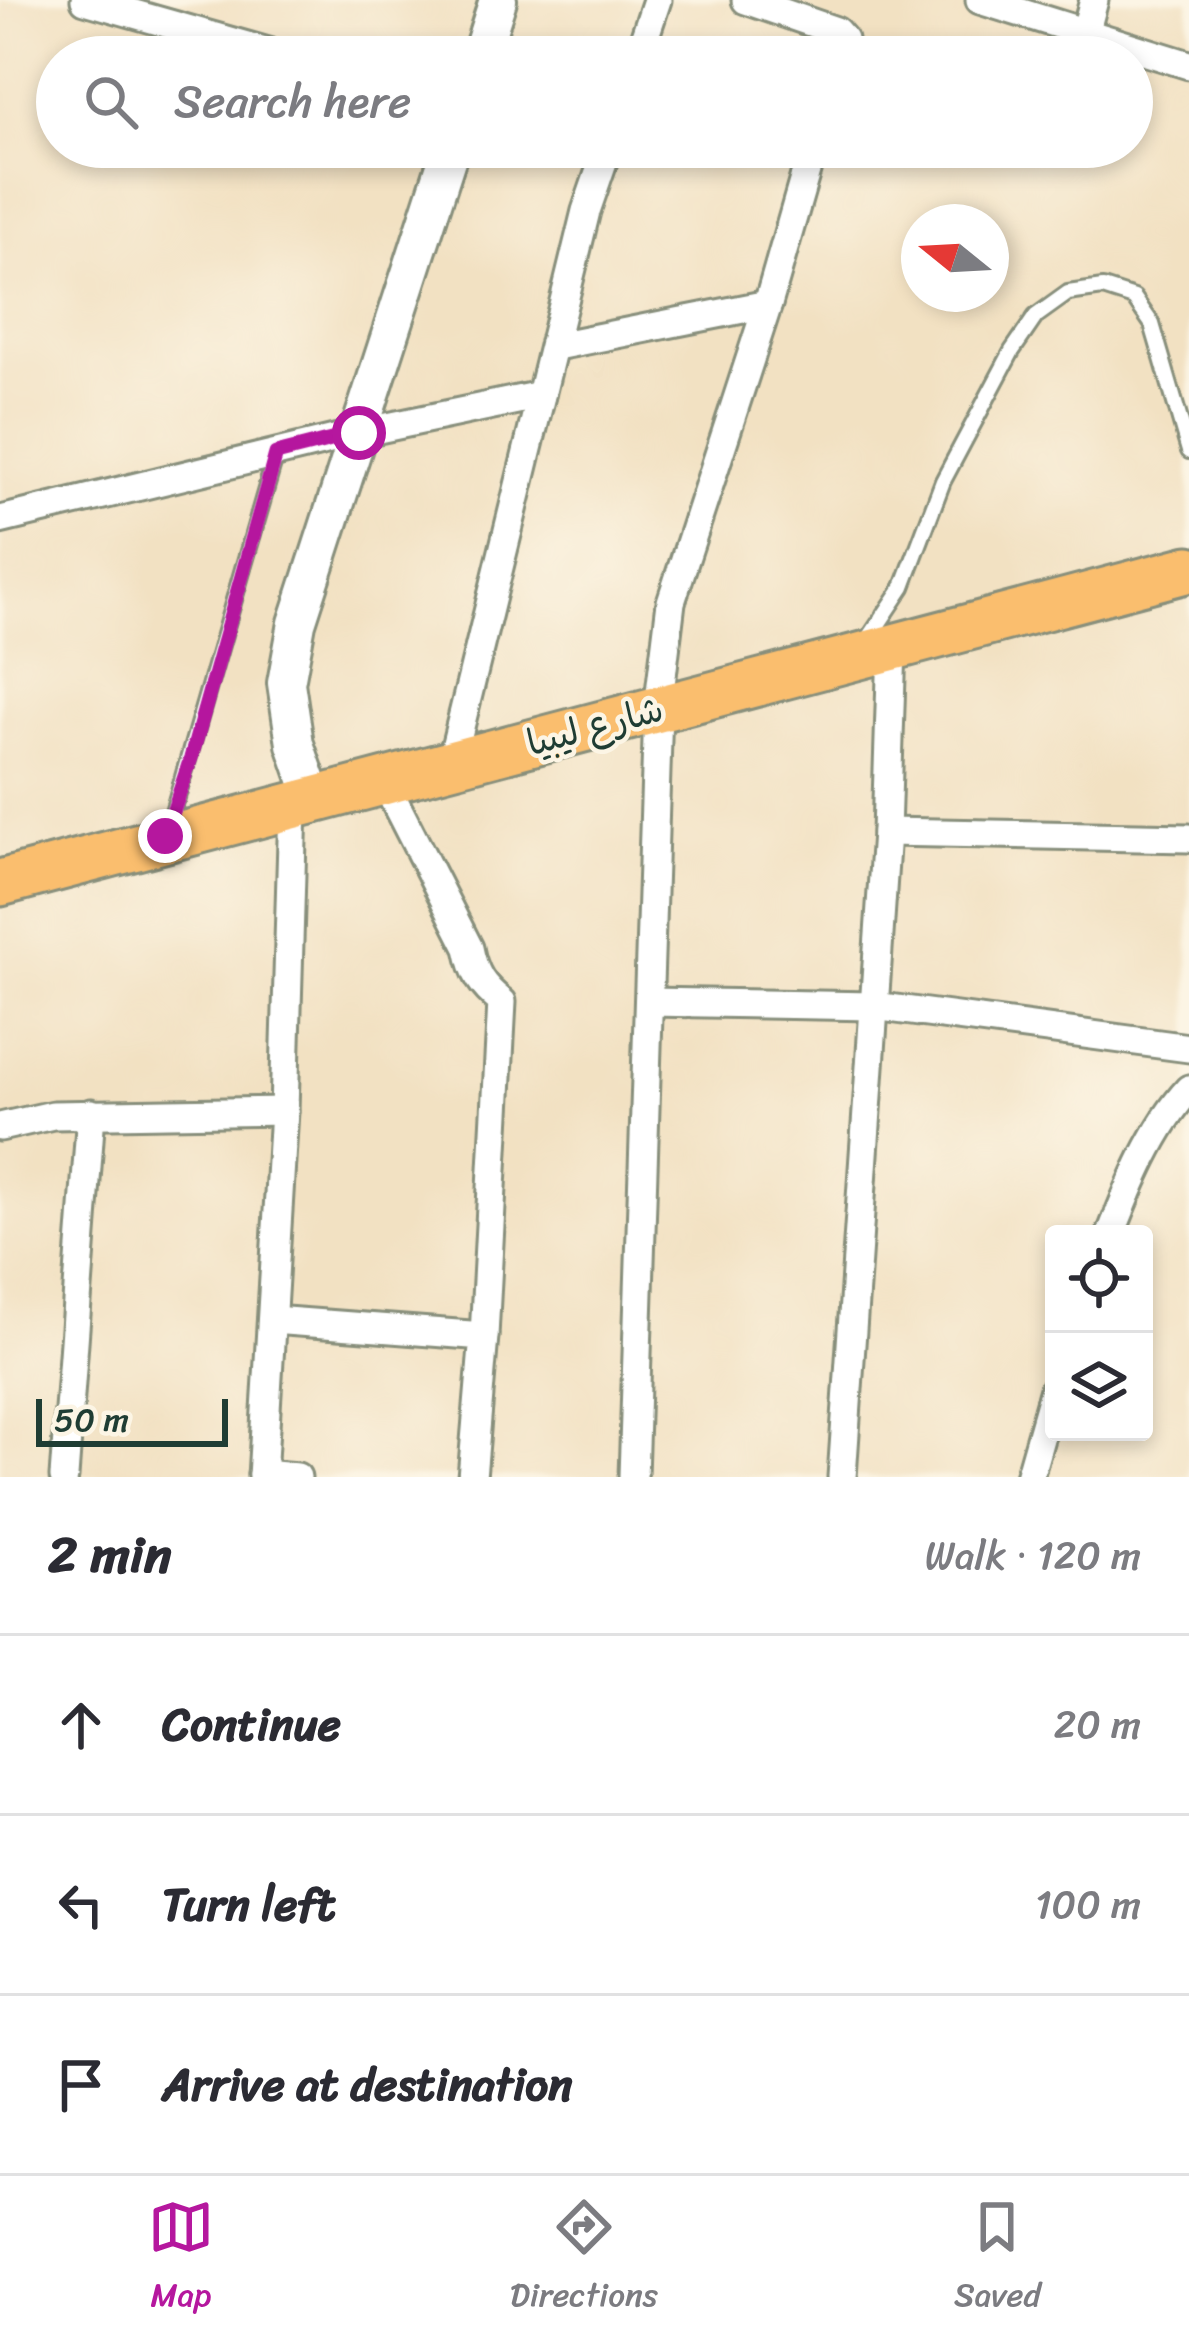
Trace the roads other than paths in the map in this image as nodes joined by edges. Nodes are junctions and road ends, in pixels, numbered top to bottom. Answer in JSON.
{"nodes":[{"id":1,"x":85,"y":0,"type":"edge"},
{"id":2,"x":498,"y":0,"type":"edge"},
{"id":3,"x":657,"y":0,"type":"edge"},
{"id":4,"x":746,"y":0,"type":"edge"},
{"id":5,"x":980,"y":0,"type":"edge"},
{"id":6,"x":1094,"y":0,"type":"edge"},
{"id":7,"x":1085,"y":34,"type":"junction"},
{"id":8,"x":212,"y":36,"type":"edge"},
{"id":9,"x":487,"y":36,"type":"edge"},
{"id":10,"x":645,"y":36,"type":"edge"},
{"id":11,"x":840,"y":36,"type":"edge"},
{"id":12,"x":1092,"y":36,"type":"edge"},
{"id":13,"x":1153,"y":54,"type":"edge"},
{"id":14,"x":1189,"y":65,"type":"edge"},
{"id":15,"x":444,"y":168,"type":"edge"},
{"id":16,"x":601,"y":168,"type":"edge"},
{"id":17,"x":807,"y":168,"type":"edge"},
{"id":18,"x":768,"y":304,"type":"junction"},
{"id":19,"x":556,"y":346,"type":"junction"},
{"id":20,"x":541,"y":395,"type":"junction"},
{"id":21,"x":359,"y":433,"type":"junction"},
{"id":22,"x":1189,"y":452,"type":"edge"},
{"id":23,"x":276,"y":454,"type":"junction"},
{"id":24,"x":0,"y":520,"type":"edge"},
{"id":25,"x":1189,"y":569,"type":"edge"},
{"id":26,"x":875,"y":650,"type":"junction"},
{"id":27,"x":658,"y":709,"type":"junction"},
{"id":28,"x":451,"y":764,"type":"junction"},
{"id":29,"x":385,"y":781,"type":"junction"},
{"id":30,"x":303,"y":802,"type":"junction"},
{"id":31,"x":886,"y":832,"type":"junction"},
{"id":32,"x":165,"y":836,"type":"junction"},
{"id":33,"x":1189,"y":838,"type":"edge"},
{"id":34,"x":0,"y":883,"type":"edge"},
{"id":35,"x":649,"y":1002,"type":"junction"},
{"id":36,"x":874,"y":1006,"type":"junction"},
{"id":37,"x":1189,"y":1048,"type":"edge"},
{"id":38,"x":1189,"y":1089,"type":"edge"},
{"id":39,"x":284,"y":1111,"type":"junction"},
{"id":40,"x":91,"y":1113,"type":"junction"},
{"id":41,"x":0,"y":1127,"type":"edge"},
{"id":42,"x":1115,"y":1225,"type":"edge"},
{"id":43,"x":272,"y":1320,"type":"junction"},
{"id":44,"x":484,"y":1336,"type":"junction"},
{"id":45,"x":1045,"y":1421,"type":"edge"},
{"id":46,"x":262,"y":1476,"type":"edge"},
{"id":47,"x":64,"y":1477,"type":"edge"},
{"id":48,"x":297,"y":1477,"type":"edge"},
{"id":49,"x":472,"y":1477,"type":"edge"},
{"id":50,"x":633,"y":1477,"type":"edge"},
{"id":51,"x":842,"y":1477,"type":"edge"},
{"id":52,"x":1029,"y":1477,"type":"edge"}],
"edges":[{"from":1,"to":8,"type":"street"},
{"from":2,"to":9,"type":"street"},
{"from":3,"to":10,"type":"street"},
{"from":4,"to":11,"type":"street"},
{"from":5,"to":7,"type":"street"},
{"from":6,"to":7,"type":"street"},
{"from":7,"to":12,"type":"street"},
{"from":13,"to":14,"type":"street"},
{"from":15,"to":21,"type":"street"},
{"from":16,"to":19,"type":"street"},
{"from":17,"to":18,"type":"street"},
{"from":18,"to":19,"type":"street"},
{"from":18,"to":27,"type":"street"},
{"from":19,"to":20,"type":"street"},
{"from":20,"to":21,"type":"street"},
{"from":20,"to":28,"type":"street"},
{"from":21,"to":23,"type":"street"},
{"from":21,"to":30,"type":"street"},
{"from":22,"to":26,"type":"lane"},
{"from":23,"to":24,"type":"street"},
{"from":23,"to":32,"type":"lane"},
{"from":25,"to":26,"type":"highway","name":"شارع ليبيا"},
{"from":26,"to":27,"type":"highway","name":"شارع ليبيا"},
{"from":26,"to":31,"type":"street"},
{"from":27,"to":28,"type":"highway","name":"شارع ليبيا"},
{"from":27,"to":35,"type":"street"},
{"from":28,"to":29,"type":"highway","name":"شارع ليبيا"},
{"from":29,"to":30,"type":"highway","name":"شارع ليبيا"},
{"from":29,"to":44,"type":"street"},
{"from":30,"to":32,"type":"highway","name":"شارع ليبيا"},
{"from":30,"to":39,"type":"street"},
{"from":31,"to":33,"type":"street"},
{"from":31,"to":36,"type":"street"},
{"from":32,"to":34,"type":"highway","name":"شارع ليبيا"},
{"from":35,"to":36,"type":"street"},
{"from":35,"to":50,"type":"street"},
{"from":36,"to":37,"type":"street"},
{"from":36,"to":51,"type":"street"},
{"from":38,"to":42,"type":"street"},
{"from":39,"to":40,"type":"street"},
{"from":39,"to":43,"type":"street"},
{"from":40,"to":41,"type":"street"},
{"from":40,"to":47,"type":"street"},
{"from":43,"to":44,"type":"street"},
{"from":43,"to":46,"type":"street"},
{"from":44,"to":49,"type":"street"},
{"from":45,"to":52,"type":"street"},
{"from":46,"to":48,"type":"street"}]}
